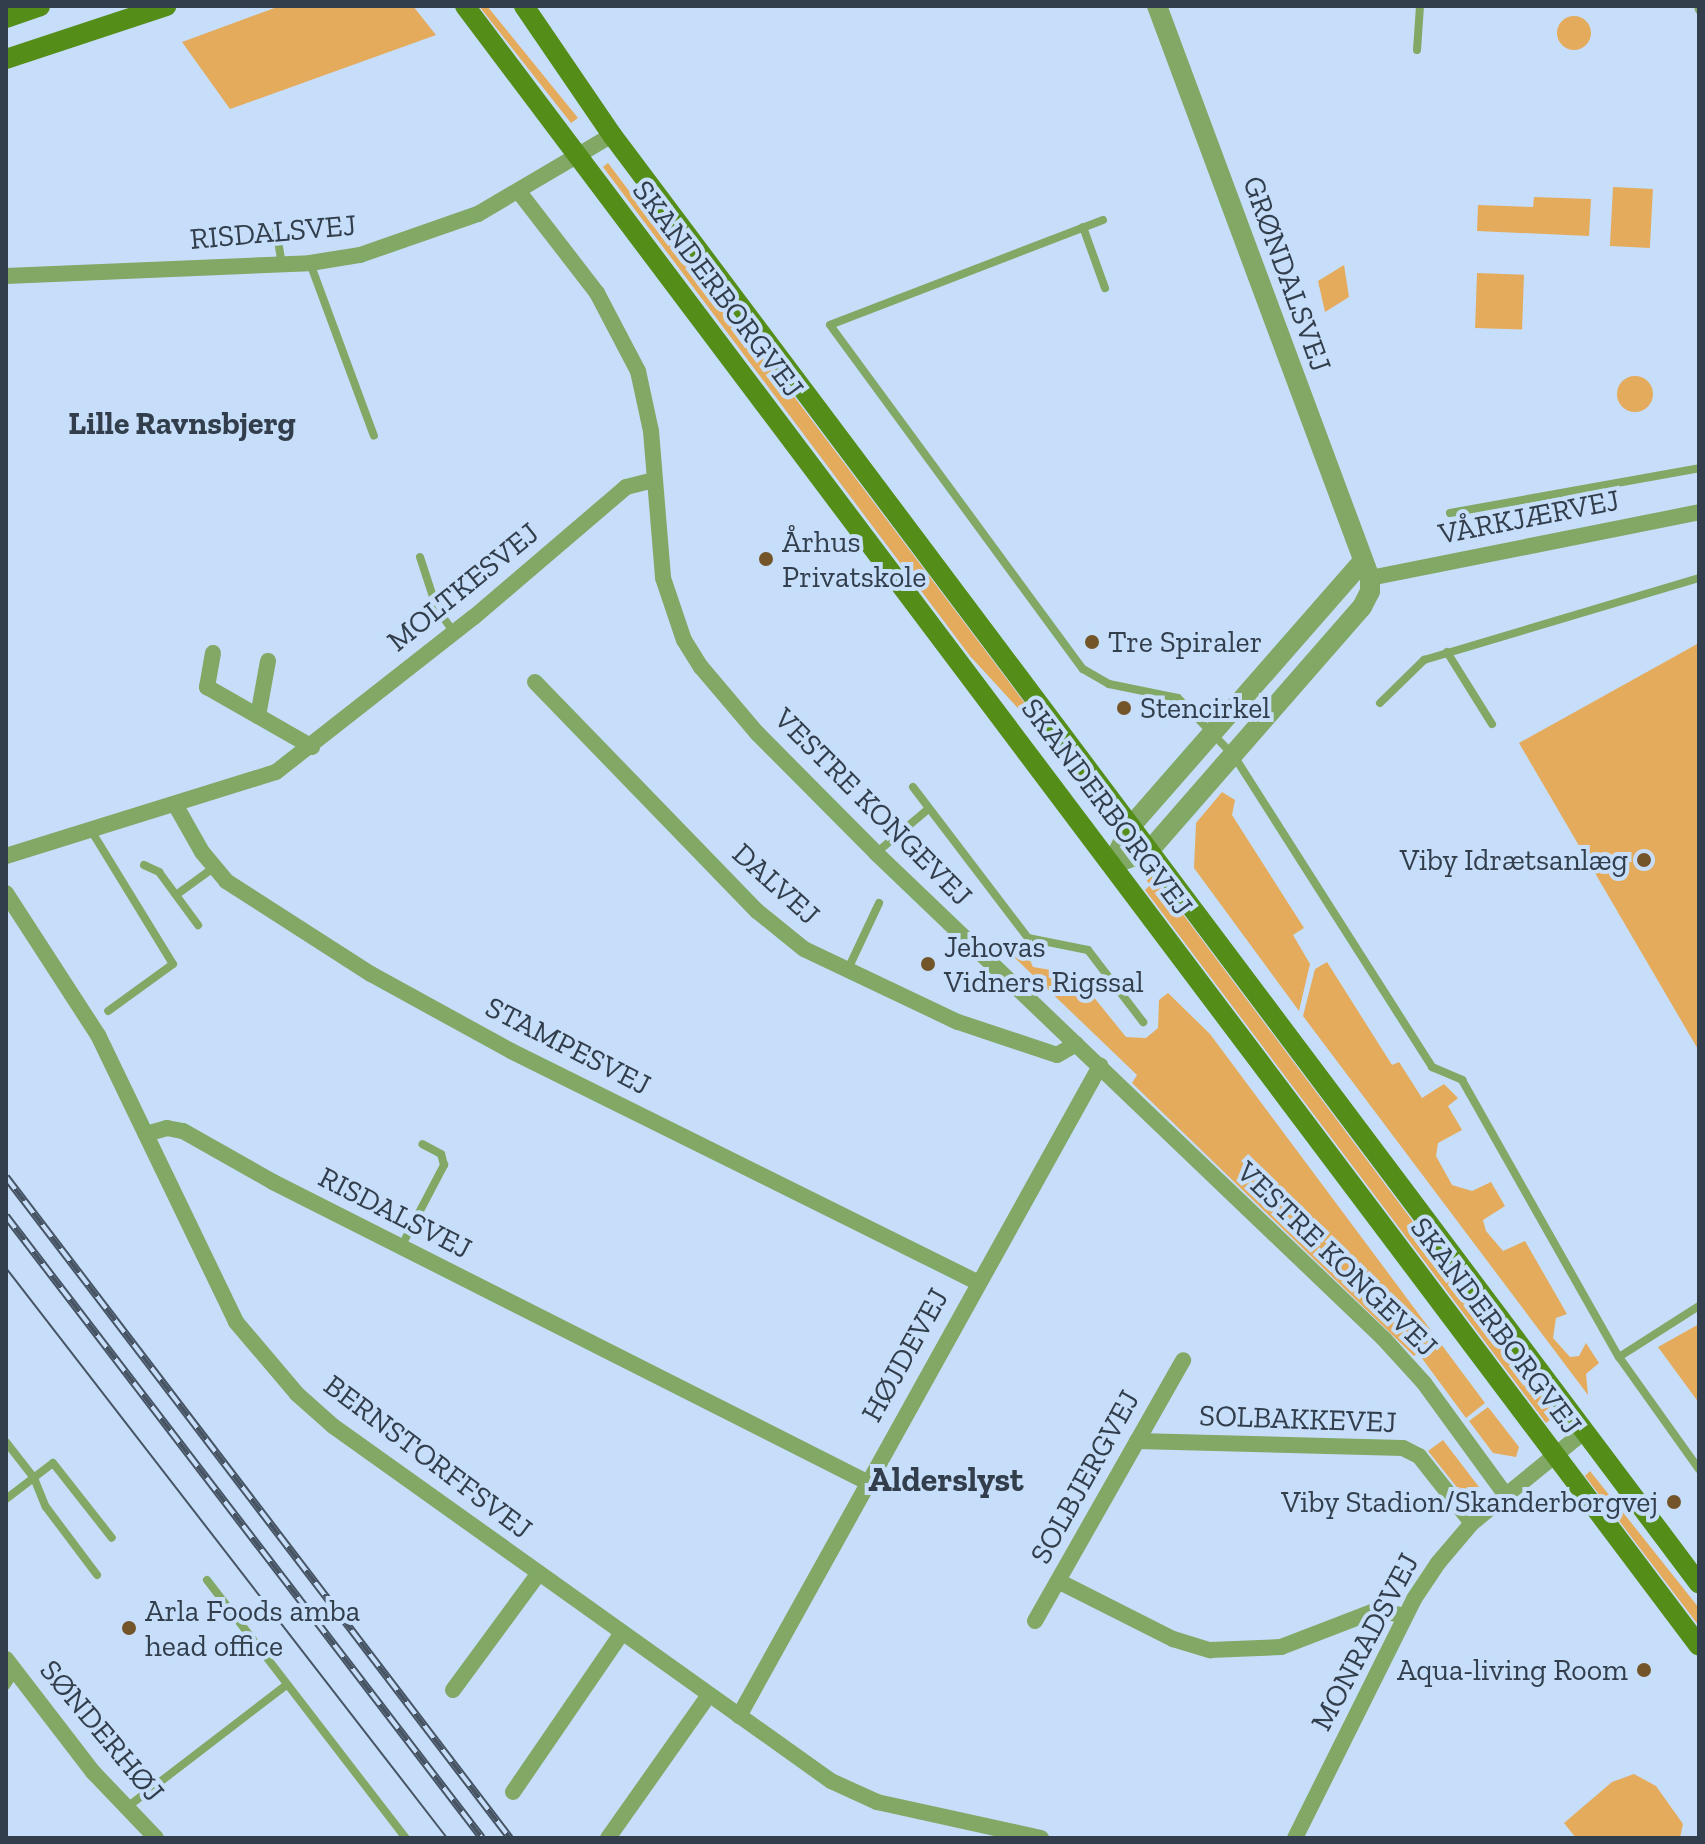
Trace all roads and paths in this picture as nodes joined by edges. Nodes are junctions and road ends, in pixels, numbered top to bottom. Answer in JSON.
{"nodes":[{"id":1,"x":40,"y":6,"type":"edge"},
{"id":2,"x":166,"y":6,"type":"edge"},
{"id":3,"x":465,"y":6,"type":"edge"},
{"id":4,"x":507,"y":6,"type":"edge"},
{"id":5,"x":524,"y":6,"type":"edge"},
{"id":6,"x":1157,"y":6,"type":"edge"},
{"id":7,"x":1420,"y":6,"type":"edge"},
{"id":8,"x":6,"y":18,"type":"edge"},
{"id":9,"x":1417,"y":50,"type":"dead end"},
{"id":10,"x":6,"y":59,"type":"edge"},
{"id":11,"x":578,"y":87,"type":"junction"},
{"id":12,"x":612,"y":135,"type":"junction"},
{"id":13,"x":579,"y":155,"type":"junction"},
{"id":14,"x":519,"y":192,"type":"junction"},
{"id":15,"x":1103,"y":220,"type":"dead end"},
{"id":16,"x":275,"y":223,"type":"dead end"},
{"id":17,"x":1083,"y":227,"type":"junction"},
{"id":18,"x":310,"y":263,"type":"junction"},
{"id":19,"x":282,"y":265,"type":"junction"},
{"id":20,"x":6,"y":276,"type":"edge"},
{"id":21,"x":1105,"y":288,"type":"dead end"},
{"id":22,"x":374,"y":436,"type":"dead end"},
{"id":23,"x":1699,"y":468,"type":"edge"},
{"id":24,"x":654,"y":480,"type":"junction"},
{"id":25,"x":1699,"y":512,"type":"edge"},
{"id":26,"x":1450,"y":513,"type":"dead end"},
{"id":27,"x":420,"y":557,"type":"dead end"},
{"id":28,"x":1366,"y":570,"type":"junction"},
{"id":29,"x":1699,"y":578,"type":"edge"},
{"id":30,"x":454,"y":632,"type":"junction"},
{"id":31,"x":1447,"y":652,"type":"junction"},
{"id":32,"x":213,"y":653,"type":"dead end"},
{"id":33,"x":268,"y":661,"type":"dead end"},
{"id":34,"x":535,"y":682,"type":"dead end"},
{"id":35,"x":1380,"y":703,"type":"dead end"},
{"id":36,"x":258,"y":716,"type":"junction"},
{"id":37,"x":1492,"y":724,"type":"dead end"},
{"id":38,"x":1213,"y":729,"type":"junction"},
{"id":39,"x":312,"y":747,"type":"junction"},
{"id":40,"x":1234,"y":756,"type":"junction"},
{"id":41,"x":913,"y":787,"type":"dead end"},
{"id":42,"x":176,"y":806,"type":"junction"},
{"id":43,"x":927,"y":810,"type":"junction"},
{"id":44,"x":1131,"y":826,"type":"junction"},
{"id":45,"x":92,"y":832,"type":"junction"},
{"id":46,"x":1149,"y":851,"type":"junction"},
{"id":47,"x":876,"y":853,"type":"junction"},
{"id":48,"x":6,"y":856,"type":"edge"},
{"id":49,"x":1112,"y":864,"type":"junction"},
{"id":50,"x":144,"y":865,"type":"dead end"},
{"id":51,"x":213,"y":868,"type":"junction"},
{"id":52,"x":6,"y":893,"type":"edge"},
{"id":53,"x":176,"y":895,"type":"junction"},
{"id":54,"x":879,"y":903,"type":"dead end"},
{"id":55,"x":198,"y":925,"type":"dead end"},
{"id":56,"x":848,"y":970,"type":"junction"},
{"id":57,"x":108,"y":1011,"type":"dead end"},
{"id":58,"x":1143,"y":1022,"type":"dead end"},
{"id":59,"x":1076,"y":1044,"type":"junction"},
{"id":60,"x":1100,"y":1066,"type":"junction"},
{"id":61,"x":146,"y":1134,"type":"junction"},
{"id":62,"x":422,"y":1144,"type":"dead end"},
{"id":63,"x":401,"y":1247,"type":"junction"},
{"id":64,"x":977,"y":1282,"type":"junction"},
{"id":65,"x":1699,"y":1306,"type":"edge"},
{"id":66,"x":1699,"y":1313,"type":"edge"},
{"id":67,"x":1678,"y":1319,"type":"junction"},
{"id":68,"x":1619,"y":1357,"type":"junction"},
{"id":69,"x":1183,"y":1360,"type":"dead end"},
{"id":70,"x":1585,"y":1431,"type":"junction"},
{"id":71,"x":1137,"y":1441,"type":"junction"},
{"id":72,"x":6,"y":1442,"type":"edge"},
{"id":73,"x":1554,"y":1454,"type":"junction"},
{"id":74,"x":1699,"y":1469,"type":"edge"},
{"id":75,"x":34,"y":1478,"type":"junction"},
{"id":76,"x":867,"y":1482,"type":"junction"},
{"id":77,"x":1505,"y":1494,"type":"junction"},
{"id":78,"x":6,"y":1499,"type":"edge"},
{"id":79,"x":1472,"y":1523,"type":"junction"},
{"id":80,"x":112,"y":1538,"type":"dead end"},
{"id":81,"x":539,"y":1573,"type":"junction"},
{"id":82,"x":97,"y":1575,"type":"dead end"},
{"id":83,"x":207,"y":1580,"type":"dead end"},
{"id":84,"x":1058,"y":1581,"type":"junction"},
{"id":85,"x":1699,"y":1584,"type":"edge"},
{"id":86,"x":1405,"y":1616,"type":"junction"},
{"id":87,"x":1035,"y":1621,"type":"dead end"},
{"id":88,"x":622,"y":1633,"type":"junction"},
{"id":89,"x":1699,"y":1646,"type":"edge"},
{"id":90,"x":11,"y":1665,"type":"edge"},
{"id":91,"x":6,"y":1686,"type":"edge"},
{"id":92,"x":285,"y":1686,"type":"junction"},
{"id":93,"x":453,"y":1690,"type":"dead end"},
{"id":94,"x":709,"y":1695,"type":"junction"},
{"id":95,"x":739,"y":1716,"type":"junction"},
{"id":96,"x":513,"y":1792,"type":"dead end"},
{"id":97,"x":126,"y":1809,"type":"junction"},
{"id":98,"x":156,"y":1838,"type":"edge"},
{"id":99,"x":406,"y":1838,"type":"edge"},
{"id":100,"x":608,"y":1838,"type":"edge"},
{"id":101,"x":1041,"y":1838,"type":"edge"},
{"id":102,"x":1295,"y":1838,"type":"edge"}],
"edges":[{"from":1,"to":8,"type":"main road"},
{"from":2,"to":10,"type":"main road"},
{"from":3,"to":13,"type":"main road","name":"SKANDERBORGVEJ"},
{"from":4,"to":11,"type":"main road"},
{"from":5,"to":11,"type":"main road","name":"SKANDERBORGVEJ"},
{"from":6,"to":28,"type":"street","name":"GRØNDALSVEJ"},
{"from":7,"to":9,"type":"lane"},
{"from":11,"to":12,"type":"main road","name":"SKANDERBORGVEJ"},
{"from":12,"to":13,"type":"street","name":"RISDALSVEJ"},
{"from":12,"to":44,"type":"main road","name":"SKANDERBORGVEJ"},
{"from":13,"to":14,"type":"street","name":"RISDALSVEJ"},
{"from":13,"to":49,"type":"main road","name":"SKANDERBORGVEJ"},
{"from":14,"to":18,"type":"street","name":"RISDALSVEJ"},
{"from":14,"to":24,"type":"street","name":"VESTRE KONGEVEJ"},
{"from":15,"to":17,"type":"lane"},
{"from":16,"to":19,"type":"lane"},
{"from":17,"to":21,"type":"lane"},
{"from":17,"to":38,"type":"lane"},
{"from":18,"to":19,"type":"street","name":"RISDALSVEJ"},
{"from":18,"to":22,"type":"lane"},
{"from":19,"to":20,"type":"street","name":"RISDALSVEJ"},
{"from":23,"to":26,"type":"lane"},
{"from":24,"to":30,"type":"street","name":"MOLTKESVEJ"},
{"from":24,"to":47,"type":"street","name":"VESTRE KONGEVEJ"},
{"from":25,"to":28,"type":"street","name":"VÅRKJÆRVEJ"},
{"from":27,"to":30,"type":"lane"},
{"from":28,"to":38,"type":"street"},
{"from":28,"to":40,"type":"street"},
{"from":29,"to":31,"type":"lane"},
{"from":30,"to":39,"type":"street","name":"MOLTKESVEJ"},
{"from":31,"to":35,"type":"lane"},
{"from":31,"to":37,"type":"lane"},
{"from":32,"to":36,"type":"street"},
{"from":33,"to":36,"type":"street"},
{"from":34,"to":56,"type":"street","name":"DALVEJ"},
{"from":36,"to":39,"type":"street"},
{"from":38,"to":40,"type":"lane"},
{"from":38,"to":44,"type":"street"},
{"from":39,"to":42,"type":"street","name":"MOLTKESVEJ"},
{"from":40,"to":46,"type":"street"},
{"from":40,"to":68,"type":"lane"},
{"from":41,"to":43,"type":"lane"},
{"from":42,"to":45,"type":"street","name":"MOLTKESVEJ"},
{"from":42,"to":51,"type":"street","name":"STAMPESVEJ"},
{"from":43,"to":47,"type":"lane"},
{"from":43,"to":58,"type":"lane"},
{"from":44,"to":46,"type":"main road","name":"SKANDERBORGVEJ"},
{"from":44,"to":49,"type":"street"},
{"from":45,"to":48,"type":"street","name":"MOLTKESVEJ"},
{"from":45,"to":57,"type":"lane"},
{"from":46,"to":49,"type":"street"},
{"from":46,"to":70,"type":"main road","name":"SKANDERBORGVEJ"},
{"from":47,"to":59,"type":"street","name":"VESTRE KONGEVEJ"},
{"from":49,"to":73,"type":"main road","name":"SKANDERBORGVEJ"},
{"from":50,"to":53,"type":"lane"},
{"from":51,"to":53,"type":"lane"},
{"from":51,"to":64,"type":"street","name":"STAMPESVEJ"},
{"from":52,"to":61,"type":"street"},
{"from":53,"to":55,"type":"lane"},
{"from":54,"to":56,"type":"lane"},
{"from":56,"to":59,"type":"street","name":"DALVEJ"},
{"from":59,"to":60,"type":"street","name":"VESTRE KONGEVEJ"},
{"from":60,"to":64,"type":"street","name":"HØJDEVEJ"},
{"from":60,"to":77,"type":"street","name":"VESTRE KONGEVEJ"},
{"from":61,"to":63,"type":"street","name":"RISDALSVEJ"},
{"from":61,"to":81,"type":"street","name":"BERNSTORFFSVEJ"},
{"from":62,"to":63,"type":"lane"},
{"from":63,"to":76,"type":"street","name":"RISDALSVEJ"},
{"from":64,"to":76,"type":"street","name":"HØJDEVEJ"},
{"from":65,"to":67,"type":"lane"},
{"from":66,"to":67,"type":"lane"},
{"from":67,"to":68,"type":"lane"},
{"from":68,"to":74,"type":"lane"},
{"from":69,"to":71,"type":"street","name":"SOLBJERGVEJ"},
{"from":70,"to":73,"type":"street","name":"MONRADSVEJ"},
{"from":70,"to":85,"type":"main road","name":"SKANDERBORGVEJ"},
{"from":71,"to":79,"type":"street","name":"SOLBAKKEVEJ"},
{"from":71,"to":84,"type":"street","name":"SOLBJERGVEJ"},
{"from":72,"to":75,"type":"lane"},
{"from":73,"to":77,"type":"street","name":"MONRADSVEJ"},
{"from":73,"to":89,"type":"main road","name":"SKANDERBORGVEJ"},
{"from":75,"to":78,"type":"lane"},
{"from":75,"to":80,"type":"lane"},
{"from":75,"to":82,"type":"lane"},
{"from":76,"to":95,"type":"street","name":"HØJDEVEJ"},
{"from":77,"to":79,"type":"street","name":"MONRADSVEJ"},
{"from":79,"to":86,"type":"street","name":"MONRADSVEJ"},
{"from":81,"to":88,"type":"street","name":"BERNSTORFFSVEJ"},
{"from":81,"to":93,"type":"street","name":"BERNSTORFFSVEJ"},
{"from":83,"to":92,"type":"lane"},
{"from":84,"to":86,"type":"street"},
{"from":84,"to":87,"type":"street","name":"SOLBJERGVEJ"},
{"from":86,"to":102,"type":"street","name":"MONRADSVEJ"},
{"from":88,"to":94,"type":"street","name":"BERNSTORFFSVEJ"},
{"from":88,"to":96,"type":"street"},
{"from":90,"to":91,"type":"lane"},
{"from":90,"to":97,"type":"street","name":"SØNDERHØJ"},
{"from":92,"to":97,"type":"lane"},
{"from":92,"to":99,"type":"lane"},
{"from":94,"to":95,"type":"street","name":"BERNSTORFFSVEJ"},
{"from":94,"to":100,"type":"street"},
{"from":95,"to":101,"type":"street","name":"BERNSTORFFSVEJ"},
{"from":97,"to":98,"type":"street","name":"SØNDERHØJ"}]}
